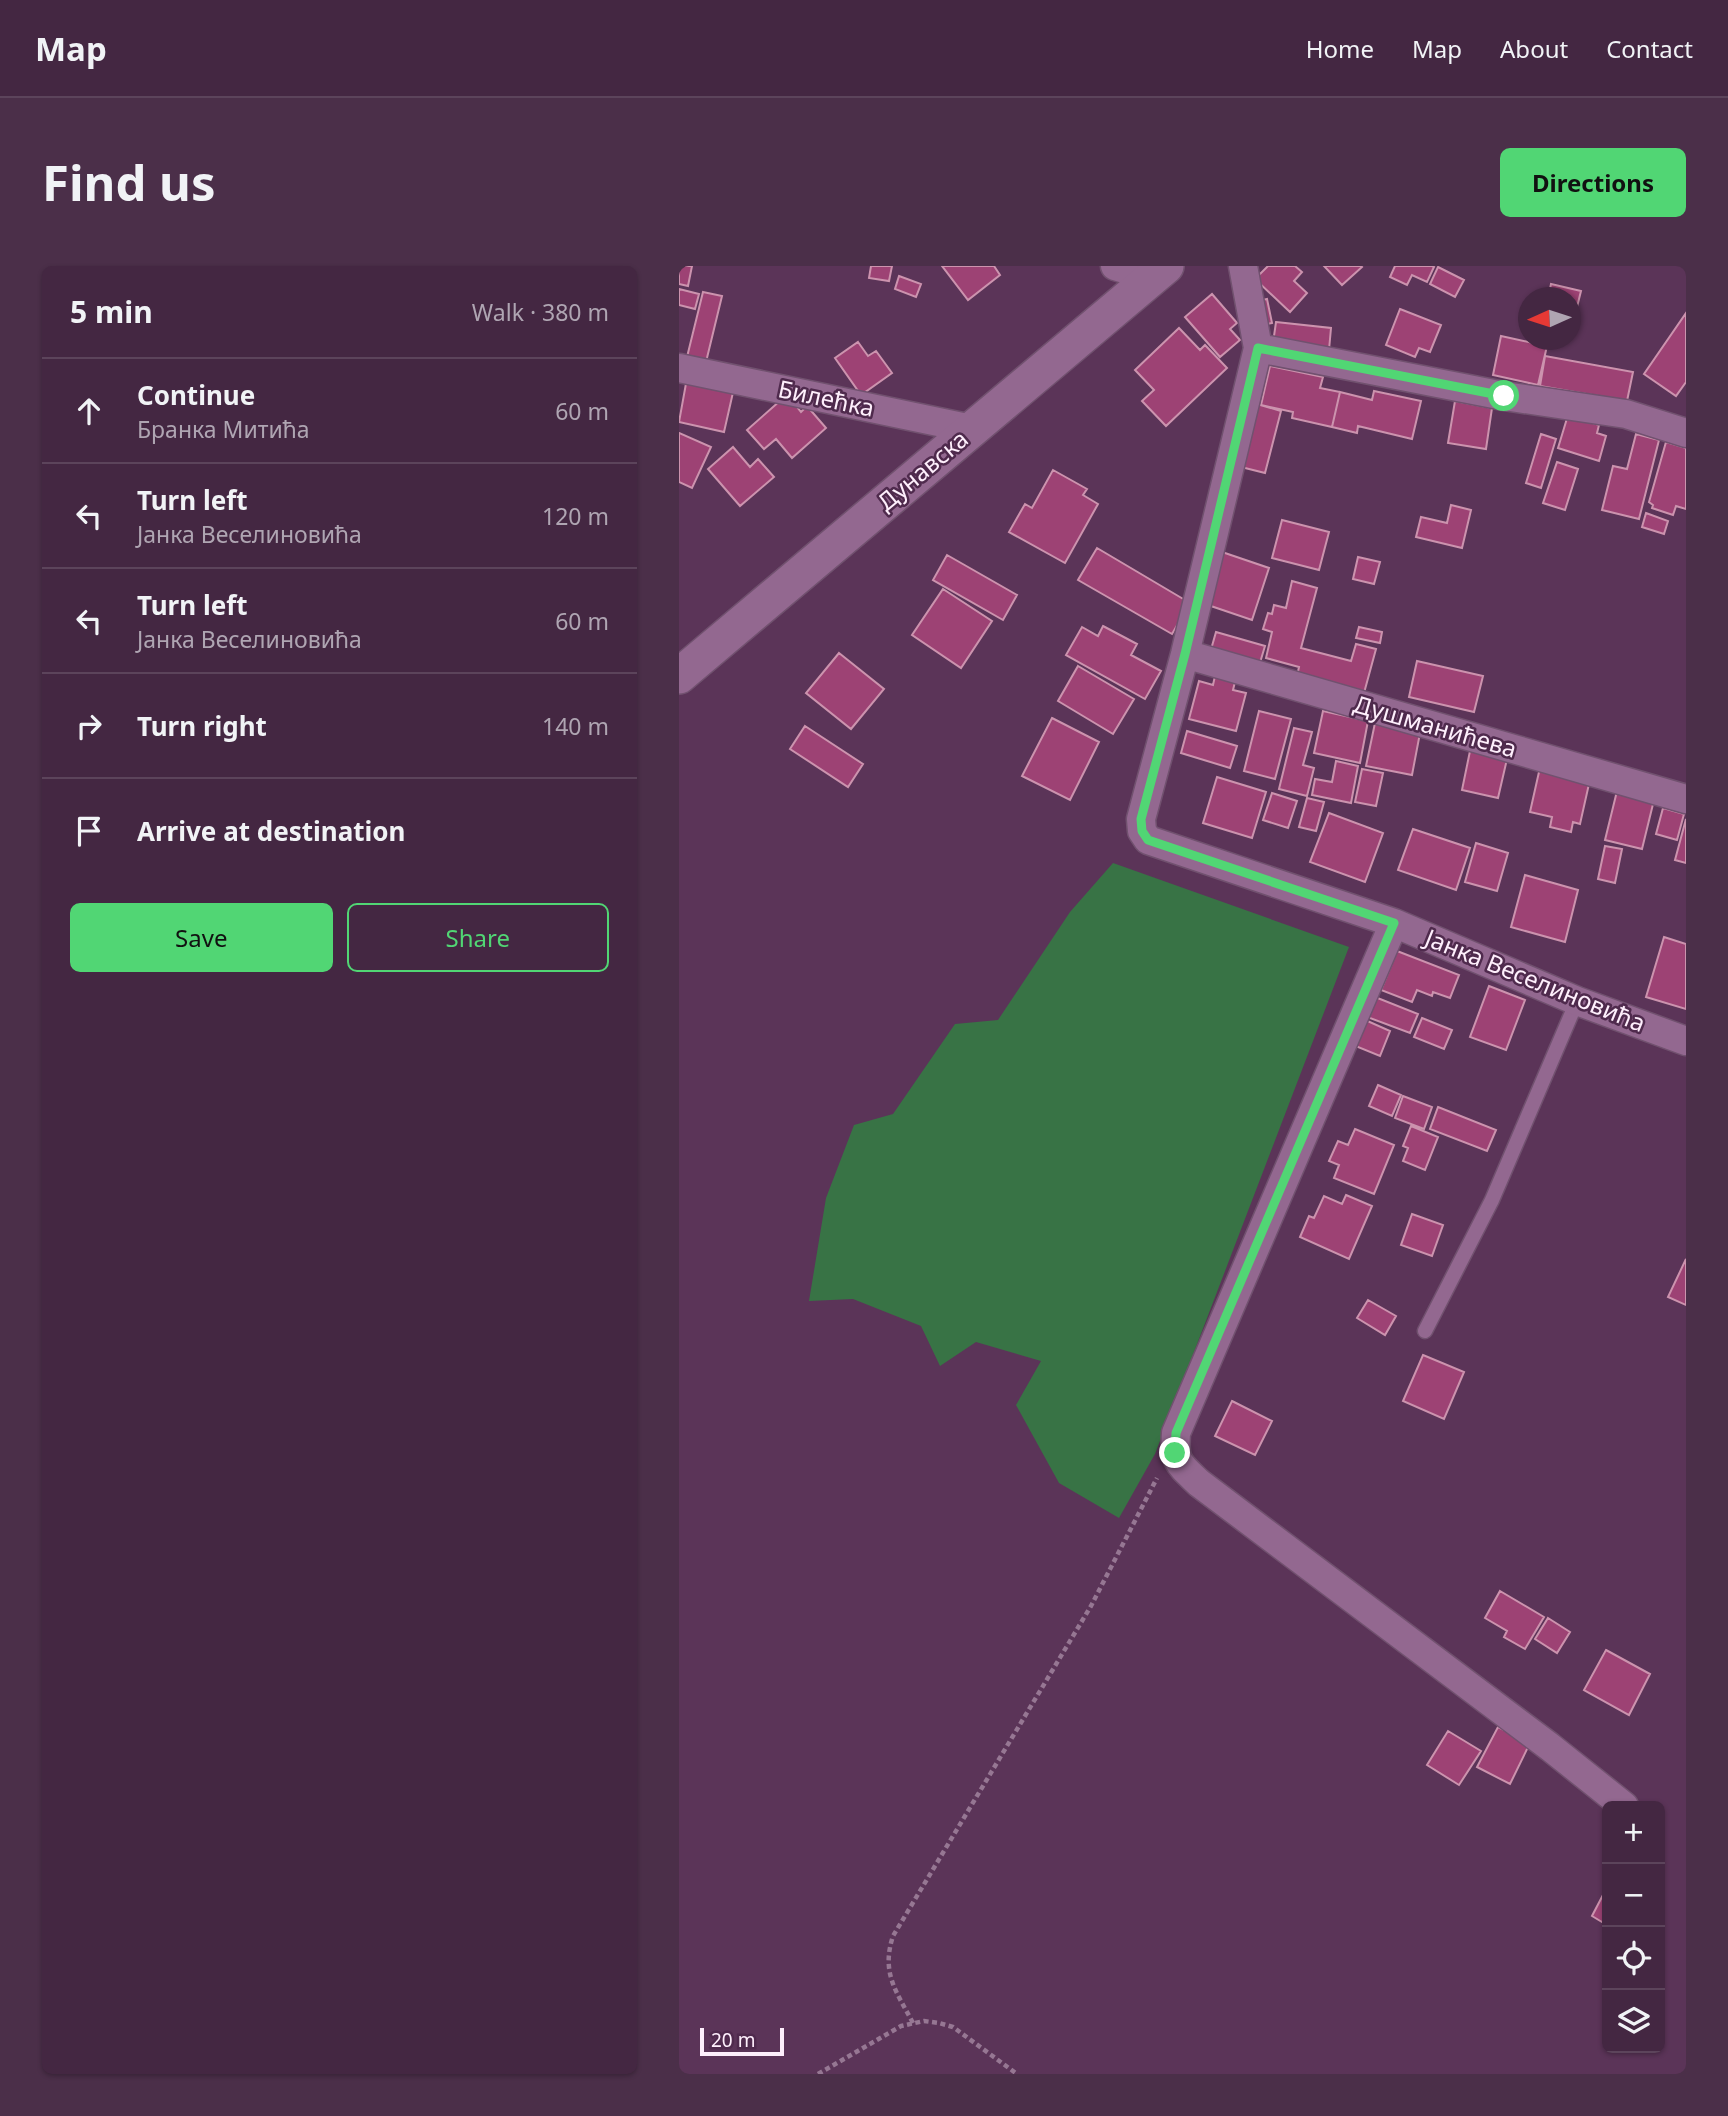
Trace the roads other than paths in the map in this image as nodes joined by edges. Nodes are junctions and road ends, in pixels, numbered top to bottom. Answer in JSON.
{"nodes":[{"id":1,"x":1115,"y":266,"type":"edge"},
{"id":2,"x":1243,"y":266,"type":"edge"},
{"id":3,"x":1159,"y":272,"type":"edge"},
{"id":4,"x":1258,"y":348,"type":"junction"},
{"id":5,"x":679,"y":368,"type":"edge"},
{"id":6,"x":972,"y":429,"type":"junction"},
{"id":7,"x":1686,"y":433,"type":"edge"},
{"id":8,"x":1185,"y":654,"type":"junction"},
{"id":9,"x":679,"y":676,"type":"edge"},
{"id":10,"x":1686,"y":799,"type":"edge"},
{"id":11,"x":1394,"y":923,"type":"junction"},
{"id":12,"x":1577,"y":1001,"type":"junction"},
{"id":13,"x":1686,"y":1041,"type":"edge"},
{"id":14,"x":1425,"y":1331,"type":"dead end"},
{"id":15,"x":1618,"y":1801,"type":"edge"}],
"edges":[{"from":1,"to":3,"type":"street"},
{"from":2,"to":4,"type":"street","name":"Јанка Веселиновића"},
{"from":3,"to":6,"type":"street","name":"Дунавска"},
{"from":4,"to":7,"type":"street"},
{"from":4,"to":8,"type":"street","name":"Јанка Веселиновића"},
{"from":5,"to":6,"type":"street","name":"Билећка"},
{"from":6,"to":9,"type":"street","name":"Дунавска"},
{"from":8,"to":10,"type":"street","name":"Душманићева"},
{"from":8,"to":11,"type":"street","name":"Јанка Веселиновића"},
{"from":11,"to":12,"type":"street","name":"Јанка Веселиновића"},
{"from":11,"to":15,"type":"street"},
{"from":12,"to":13,"type":"street","name":"Јанка Веселиновића"},
{"from":12,"to":14,"type":"lane"}]}
